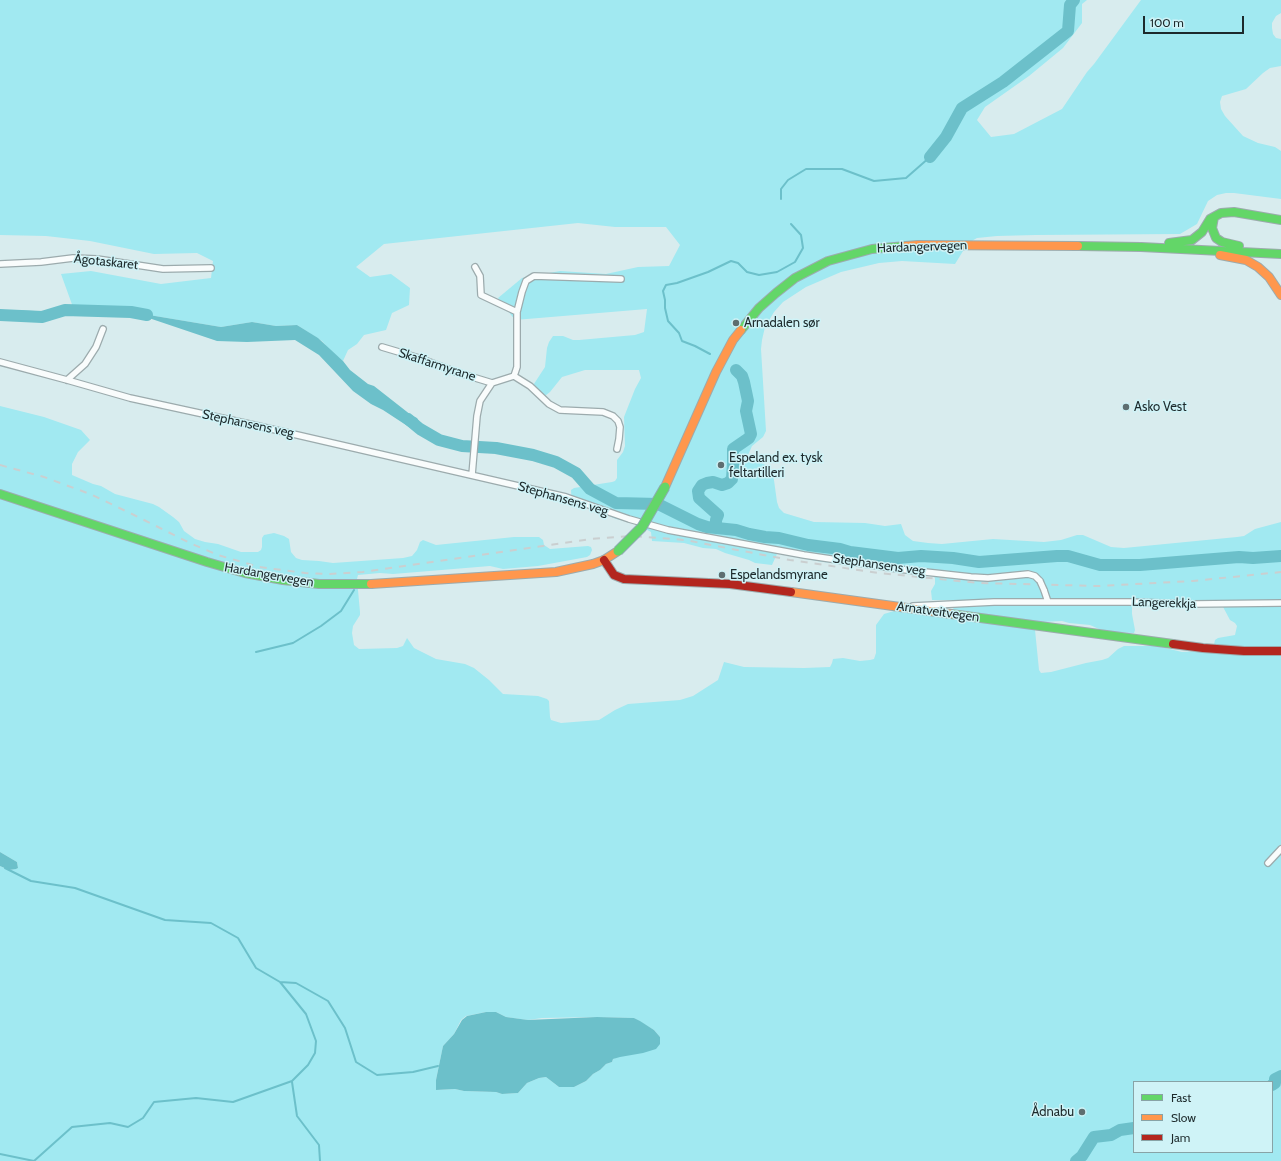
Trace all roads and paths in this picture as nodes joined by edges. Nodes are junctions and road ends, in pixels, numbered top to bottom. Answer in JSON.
{"nodes":[{"id":1,"x":1215,"y":216,"type":"junction"},
{"id":2,"x":1281,"y":220,"type":"edge"},
{"id":3,"x":1074,"y":246,"type":"junction"},
{"id":4,"x":1114,"y":247,"type":"junction"},
{"id":5,"x":1281,"y":249,"type":"edge"},
{"id":6,"x":1281,"y":254,"type":"edge"},
{"id":7,"x":0,"y":264,"type":"edge"},
{"id":8,"x":475,"y":267,"type":"dead end"},
{"id":9,"x":211,"y":268,"type":"dead end"},
{"id":10,"x":621,"y":279,"type":"dead end"},
{"id":11,"x":1281,"y":296,"type":"edge"},
{"id":12,"x":517,"y":312,"type":"junction"},
{"id":13,"x":103,"y":329,"type":"dead end"},
{"id":14,"x":382,"y":348,"type":"dead end"},
{"id":15,"x":0,"y":362,"type":"edge"},
{"id":16,"x":514,"y":376,"type":"junction"},
{"id":17,"x":67,"y":380,"type":"junction"},
{"id":18,"x":492,"y":383,"type":"junction"},
{"id":19,"x":617,"y":449,"type":"dead end"},
{"id":20,"x":472,"y":475,"type":"junction"},
{"id":21,"x":0,"y":494,"type":"edge"},
{"id":22,"x":604,"y":560,"type":"junction"},
{"id":23,"x":1048,"y":602,"type":"junction"},
{"id":24,"x":1281,"y":603,"type":"edge"},
{"id":25,"x":906,"y":607,"type":"junction"},
{"id":26,"x":1281,"y":651,"type":"edge"},
{"id":27,"x":1281,"y":849,"type":"edge"},
{"id":28,"x":1268,"y":863,"type":"dead end"}],
"edges":[{"from":1,"to":2,"type":"main road"},
{"from":1,"to":3,"type":"main road"},
{"from":1,"to":5,"type":"main road"},
{"from":3,"to":4,"type":"main road","name":"Hardangervegen"},
{"from":3,"to":22,"type":"main road","name":"Hardangervegen","bridge":true},
{"from":4,"to":6,"type":"main road","name":"Hardangervegen"},
{"from":4,"to":11,"type":"main road"},
{"from":7,"to":9,"type":"street","name":"Ågotaskaret"},
{"from":8,"to":12,"type":"street"},
{"from":10,"to":12,"type":"street"},
{"from":12,"to":16,"type":"street"},
{"from":13,"to":17,"type":"street"},
{"from":14,"to":18,"type":"street","name":"Skaffarmyrane"},
{"from":15,"to":17,"type":"street","name":"Stephansens veg"},
{"from":16,"to":18,"type":"street","name":"Skaffarmyrane"},
{"from":16,"to":19,"type":"street"},
{"from":17,"to":20,"type":"street","name":"Stephansens veg"},
{"from":18,"to":20,"type":"street","name":"Skaffarmyrane"},
{"from":20,"to":23,"type":"street","name":"Stephansens veg","bridge":true},
{"from":21,"to":22,"type":"main road","name":"Hardangervegen"},
{"from":22,"to":25,"type":"main road","name":"Arnatveitvegen"},
{"from":23,"to":24,"type":"street","name":"Langerekkja"},
{"from":23,"to":25,"type":"street","name":"Langerekkja"},
{"from":25,"to":26,"type":"main road","name":"Arnatveitvegen"},
{"from":27,"to":28,"type":"street"}]}
